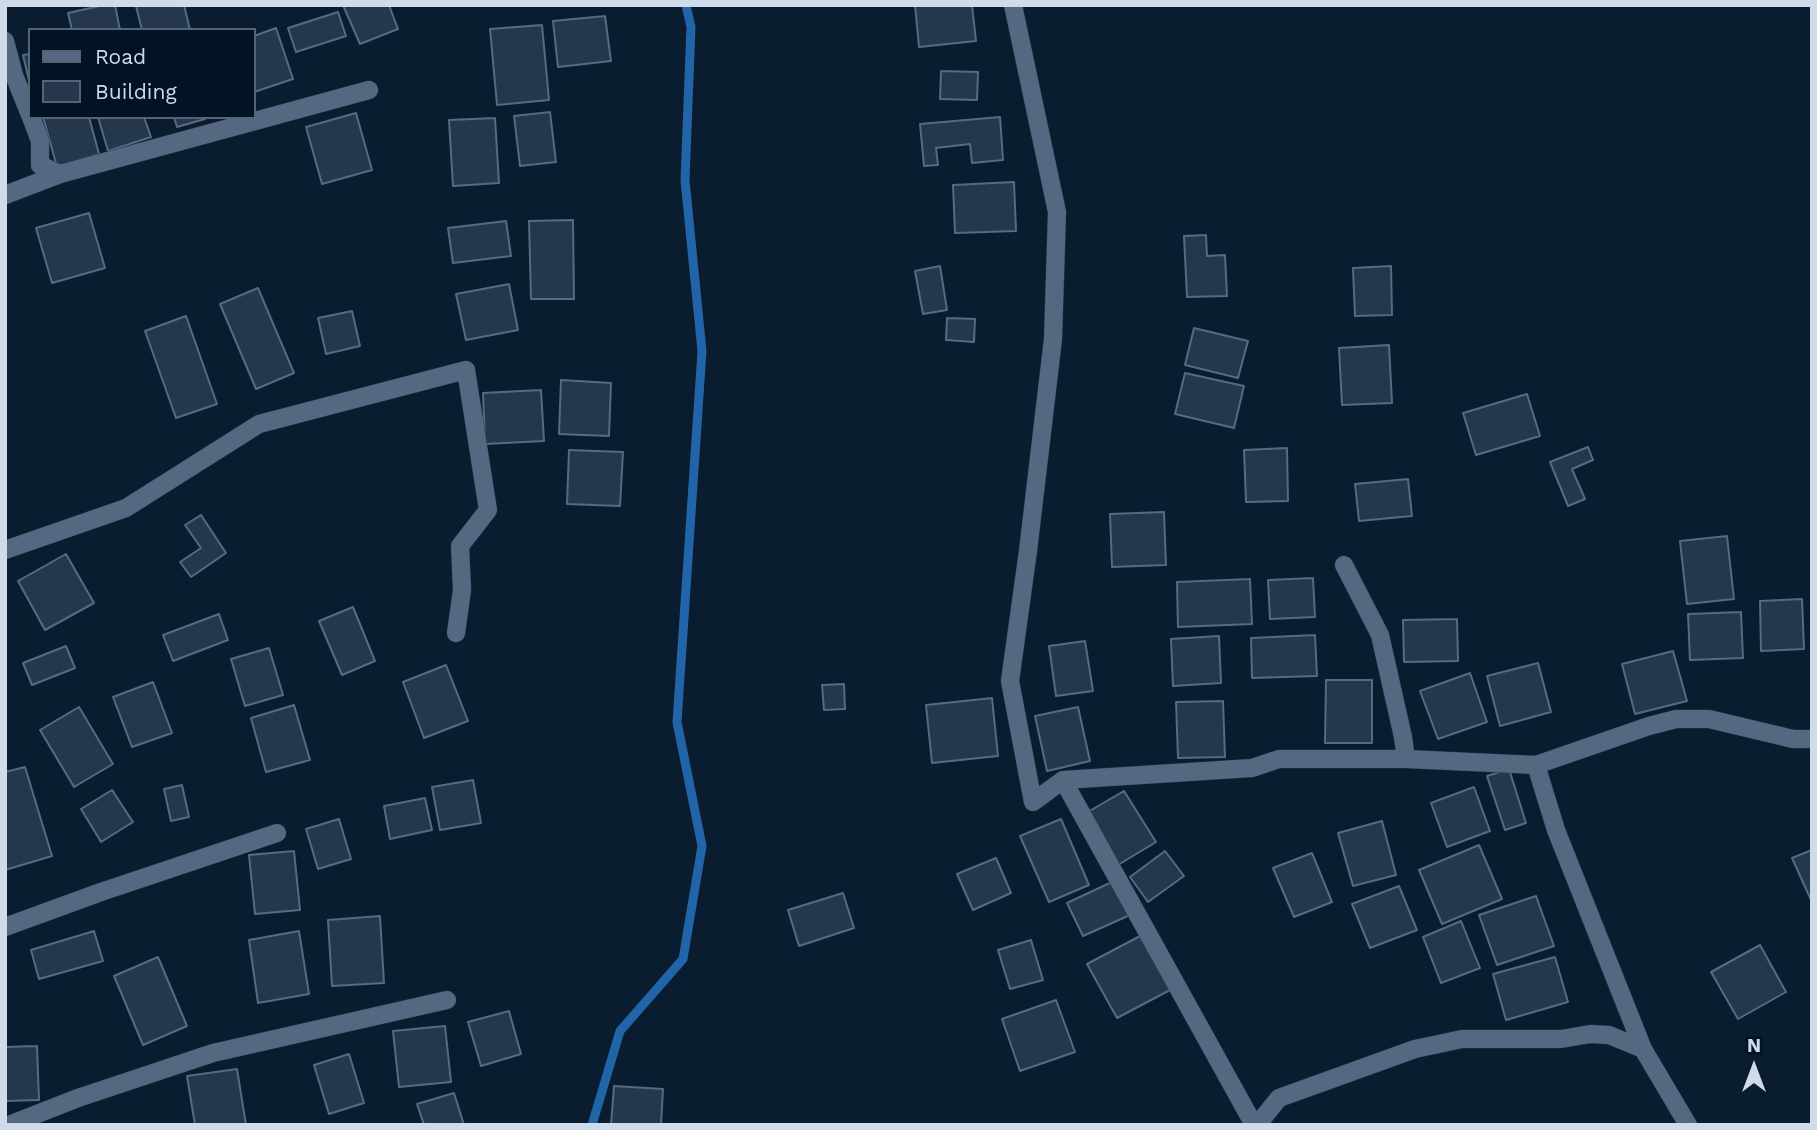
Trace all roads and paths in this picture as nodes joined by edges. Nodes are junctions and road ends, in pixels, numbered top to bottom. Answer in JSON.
{"nodes":[{"id":1,"x":1013,"y":5,"type":"edge"},
{"id":2,"x":5,"y":41,"type":"edge"},
{"id":3,"x":369,"y":90,"type":"dead end"},
{"id":4,"x":28,"y":111,"type":"edge"},
{"id":5,"x":31,"y":119,"type":"edge"},
{"id":6,"x":60,"y":174,"type":"junction"},
{"id":7,"x":5,"y":195,"type":"edge"},
{"id":8,"x":5,"y":550,"type":"edge"},
{"id":9,"x":1344,"y":565,"type":"dead end"},
{"id":10,"x":456,"y":633,"type":"dead end"},
{"id":11,"x":1812,"y":739,"type":"edge"},
{"id":12,"x":1406,"y":760,"type":"junction"},
{"id":13,"x":1536,"y":765,"type":"junction"},
{"id":14,"x":1063,"y":780,"type":"junction"},
{"id":15,"x":277,"y":833,"type":"dead end"},
{"id":16,"x":5,"y":928,"type":"edge"},
{"id":17,"x":447,"y":1000,"type":"dead end"},
{"id":18,"x":1643,"y":1049,"type":"junction"},
{"id":19,"x":9,"y":1125,"type":"edge"},
{"id":20,"x":1254,"y":1125,"type":"edge"},
{"id":21,"x":1260,"y":1125,"type":"edge"},
{"id":22,"x":1688,"y":1125,"type":"edge"}],
"edges":[{"from":1,"to":14,"type":"street"},
{"from":2,"to":4,"type":"street"},
{"from":3,"to":6,"type":"street"},
{"from":5,"to":6,"type":"street"},
{"from":6,"to":7,"type":"street"},
{"from":8,"to":10,"type":"street"},
{"from":9,"to":12,"type":"street"},
{"from":11,"to":13,"type":"street"},
{"from":12,"to":13,"type":"street"},
{"from":12,"to":14,"type":"street"},
{"from":13,"to":18,"type":"street"},
{"from":14,"to":20,"type":"street"},
{"from":15,"to":16,"type":"street"},
{"from":17,"to":19,"type":"street"},
{"from":18,"to":21,"type":"street"},
{"from":18,"to":22,"type":"street"}]}
